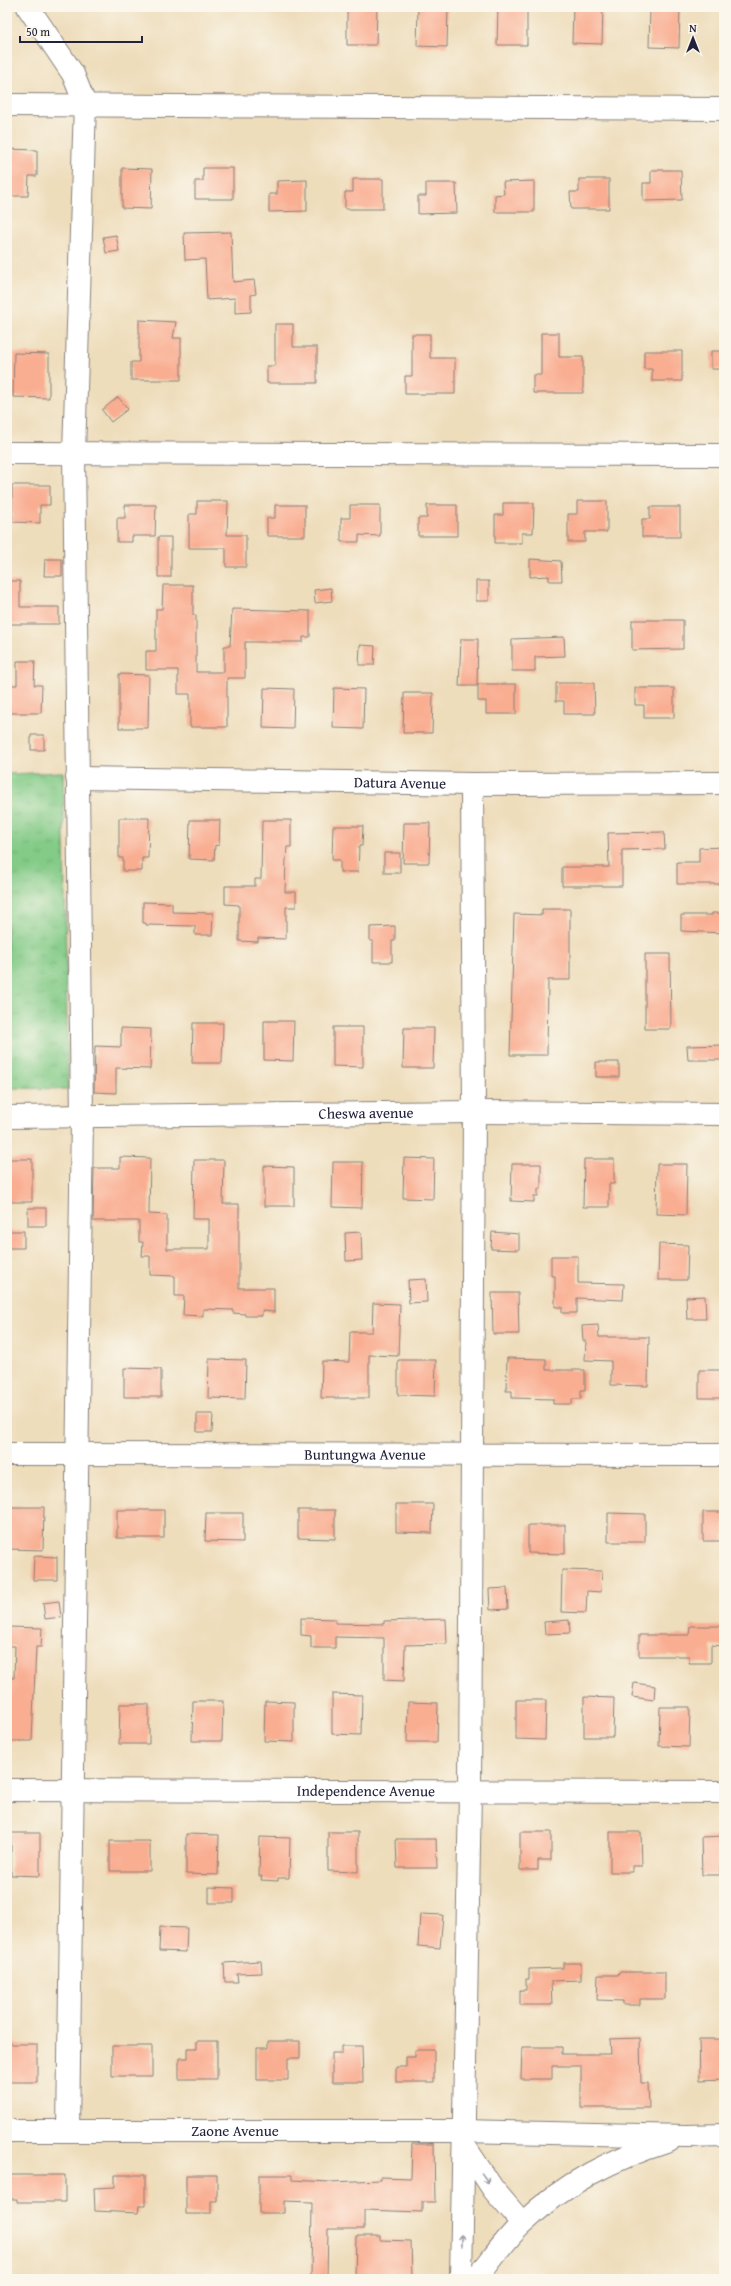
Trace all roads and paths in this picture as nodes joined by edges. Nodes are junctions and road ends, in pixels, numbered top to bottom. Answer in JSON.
{"nodes":[{"id":1,"x":28,"y":7,"type":"edge"},
{"id":2,"x":85,"y":104,"type":"junction"},
{"id":3,"x":7,"y":105,"type":"edge"},
{"id":4,"x":724,"y":109,"type":"edge"},
{"id":5,"x":7,"y":453,"type":"edge"},
{"id":6,"x":74,"y":453,"type":"junction"},
{"id":7,"x":724,"y":455,"type":"edge"},
{"id":8,"x":77,"y":778,"type":"junction"},
{"id":9,"x":724,"y":783,"type":"edge"},
{"id":10,"x":472,"y":784,"type":"junction"},
{"id":11,"x":474,"y":1112,"type":"junction"},
{"id":12,"x":724,"y":1114,"type":"edge"},
{"id":13,"x":7,"y":1117,"type":"edge"},
{"id":14,"x":82,"y":1117,"type":"junction"},
{"id":15,"x":7,"y":1454,"type":"edge"},
{"id":16,"x":78,"y":1454,"type":"junction"},
{"id":17,"x":724,"y":1455,"type":"edge"},
{"id":18,"x":472,"y":1456,"type":"junction"},
{"id":19,"x":7,"y":1790,"type":"edge"},
{"id":20,"x":72,"y":1790,"type":"junction"},
{"id":21,"x":470,"y":1792,"type":"junction"},
{"id":22,"x":724,"y":1792,"type":"edge"},
{"id":23,"x":7,"y":2131,"type":"edge"},
{"id":24,"x":68,"y":2131,"type":"junction"},
{"id":25,"x":724,"y":2135,"type":"edge"},
{"id":26,"x":687,"y":2136,"type":"junction"},
{"id":27,"x":463,"y":2138,"type":"junction"},
{"id":28,"x":522,"y":2223,"type":"junction"},
{"id":29,"x":461,"y":2279,"type":"edge"},
{"id":30,"x":476,"y":2279,"type":"edge"}],
"edges":[{"from":1,"to":2,"type":"street"},
{"from":2,"to":3,"type":"street"},
{"from":2,"to":4,"type":"street"},
{"from":2,"to":6,"type":"street"},
{"from":5,"to":6,"type":"street"},
{"from":6,"to":7,"type":"street"},
{"from":6,"to":8,"type":"street"},
{"from":8,"to":10,"type":"street","name":"Datura Avenue"},
{"from":8,"to":14,"type":"street"},
{"from":9,"to":10,"type":"street","name":"Datura Avenue"},
{"from":10,"to":11,"type":"street"},
{"from":11,"to":12,"type":"street","name":"Cheswa avenue"},
{"from":11,"to":14,"type":"street","name":"Cheswa avenue"},
{"from":11,"to":18,"type":"street"},
{"from":13,"to":14,"type":"street","name":"Cheswa avenue"},
{"from":14,"to":16,"type":"street"},
{"from":15,"to":16,"type":"street","name":"Buntungwa Avenue"},
{"from":16,"to":18,"type":"street","name":"Buntungwa Avenue"},
{"from":16,"to":20,"type":"street"},
{"from":17,"to":18,"type":"street","name":"Buntungwa Avenue"},
{"from":18,"to":21,"type":"street"},
{"from":19,"to":20,"type":"street","name":"Independence Avenue"},
{"from":20,"to":21,"type":"street","name":"Independence Avenue"},
{"from":20,"to":24,"type":"street"},
{"from":21,"to":22,"type":"street","name":"Independence Avenue"},
{"from":21,"to":27,"type":"street"},
{"from":23,"to":24,"type":"street","name":"Zaone Avenue"},
{"from":24,"to":27,"type":"street","name":"Zaone Avenue"},
{"from":25,"to":26,"type":"street"},
{"from":26,"to":27,"type":"street","name":"Zaone Avenue"},
{"from":26,"to":28,"type":"street"},
{"from":27,"to":28,"type":"street","one_way":true},
{"from":29,"to":27,"type":"street","one_way":true},
{"from":28,"to":30,"type":"street"}]}
